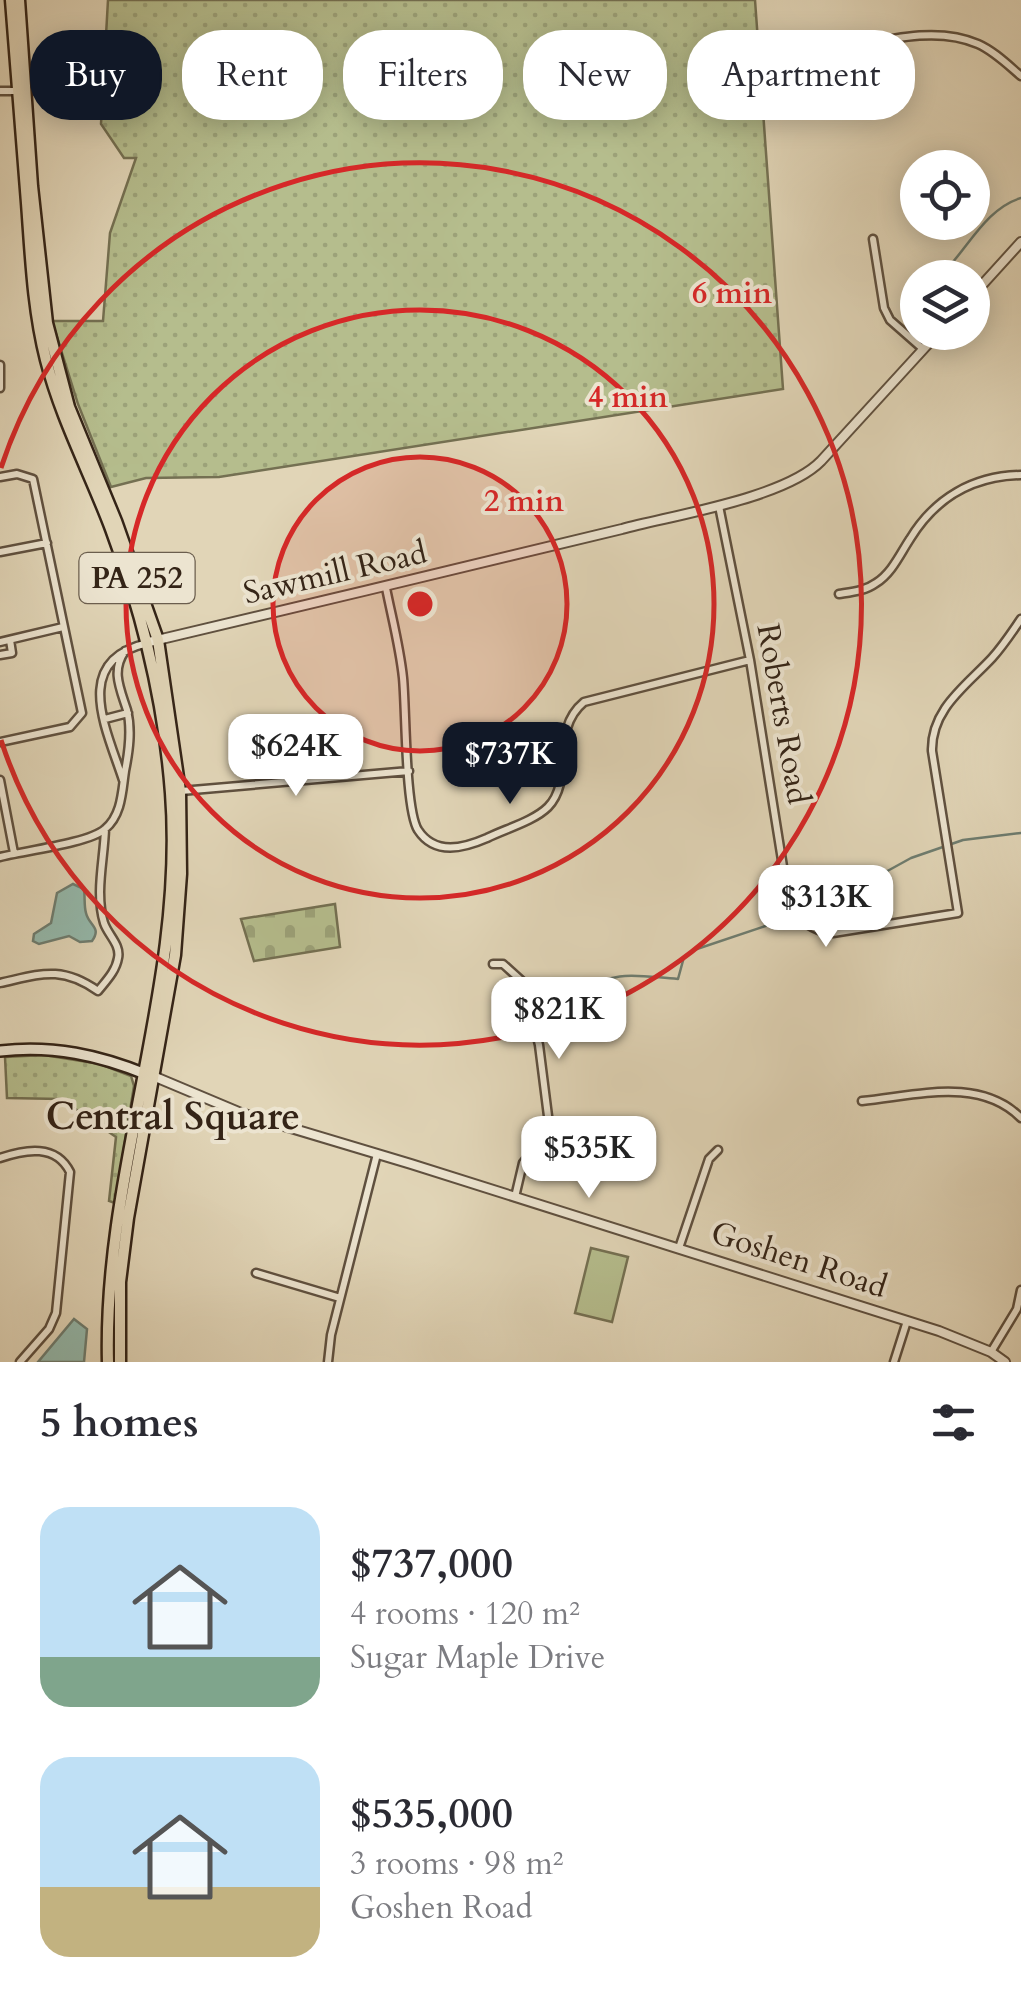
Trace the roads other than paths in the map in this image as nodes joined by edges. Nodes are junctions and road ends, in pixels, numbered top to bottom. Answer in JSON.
{"nodes":[{"id":1,"x":15,"y":0,"type":"edge"},
{"id":2,"x":915,"y":38,"type":"edge"},
{"id":3,"x":1021,"y":76,"type":"edge"},
{"id":4,"x":22,"y":90,"type":"junction"},
{"id":5,"x":0,"y":91,"type":"edge"},
{"id":6,"x":874,"y":240,"type":"dead end"},
{"id":7,"x":1021,"y":242,"type":"edge"},
{"id":8,"x":990,"y":276,"type":"edge"},
{"id":9,"x":900,"y":329,"type":"edge"},
{"id":10,"x":922,"y":350,"type":"edge"},
{"id":11,"x":0,"y":365,"type":"edge"},
{"id":12,"x":0,"y":388,"type":"edge"},
{"id":13,"x":1021,"y":475,"type":"edge"},
{"id":14,"x":0,"y":477,"type":"edge"},
{"id":15,"x":718,"y":504,"type":"junction"},
{"id":16,"x":47,"y":543,"type":"junction"},
{"id":17,"x":0,"y":552,"type":"edge"},
{"id":18,"x":386,"y":588,"type":"junction"},
{"id":19,"x":838,"y":594,"type":"dead end"},
{"id":20,"x":1021,"y":618,"type":"edge"},
{"id":21,"x":62,"y":627,"type":"junction"},
{"id":22,"x":10,"y":640,"type":"junction"},
{"id":23,"x":153,"y":641,"type":"junction"},
{"id":24,"x":0,"y":642,"type":"edge"},
{"id":25,"x":126,"y":651,"type":"junction"},
{"id":26,"x":0,"y":655,"type":"edge"},
{"id":27,"x":750,"y":660,"type":"junction"},
{"id":28,"x":128,"y":713,"type":"junction"},
{"id":29,"x":104,"y":720,"type":"junction"},
{"id":30,"x":0,"y":742,"type":"edge"},
{"id":31,"x":408,"y":771,"type":"junction"},
{"id":32,"x":0,"y":780,"type":"edge"},
{"id":33,"x":124,"y":782,"type":"junction"},
{"id":34,"x":180,"y":791,"type":"junction"},
{"id":35,"x":106,"y":829,"type":"junction"},
{"id":36,"x":14,"y":853,"type":"junction"},
{"id":37,"x":0,"y":857,"type":"edge"},
{"id":38,"x":172,"y":928,"type":"junction"},
{"id":39,"x":492,"y":964,"type":"dead end"},
{"id":40,"x":0,"y":983,"type":"edge"},
{"id":41,"x":0,"y":1051,"type":"edge"},
{"id":42,"x":148,"y":1075,"type":"junction"},
{"id":43,"x":862,"y":1101,"type":"dead end"},
{"id":44,"x":1021,"y":1118,"type":"edge"},
{"id":45,"x":718,"y":1150,"type":"dead end"},
{"id":46,"x":377,"y":1154,"type":"junction"},
{"id":47,"x":0,"y":1158,"type":"edge"},
{"id":48,"x":515,"y":1197,"type":"junction"},
{"id":49,"x":679,"y":1248,"type":"junction"},
{"id":50,"x":256,"y":1273,"type":"dead end"},
{"id":51,"x":1021,"y":1290,"type":"edge"},
{"id":52,"x":340,"y":1298,"type":"junction"},
{"id":53,"x":907,"y":1321,"type":"junction"},
{"id":54,"x":991,"y":1352,"type":"junction"},
{"id":55,"x":20,"y":1362,"type":"edge"},
{"id":56,"x":108,"y":1362,"type":"edge"},
{"id":57,"x":120,"y":1362,"type":"edge"},
{"id":58,"x":328,"y":1362,"type":"edge"},
{"id":59,"x":894,"y":1362,"type":"edge"},
{"id":60,"x":1005,"y":1362,"type":"edge"}],
"edges":[{"from":1,"to":4,"type":"main road","number":"PA 252"},
{"from":2,"to":3,"type":"street"},
{"from":4,"to":5,"type":"street"},
{"from":4,"to":23,"type":"main road","number":"PA 252"},
{"from":6,"to":9,"type":"street"},
{"from":7,"to":8,"type":"street"},
{"from":10,"to":15,"type":"street","name":"Sawmill Road"},
{"from":11,"to":12,"type":"street"},
{"from":13,"to":19,"type":"street"},
{"from":14,"to":16,"type":"street"},
{"from":15,"to":18,"type":"street","name":"Sawmill Road"},
{"from":15,"to":27,"type":"street","name":"Roberts Road"},
{"from":16,"to":17,"type":"street"},
{"from":16,"to":21,"type":"street"},
{"from":18,"to":23,"type":"street","name":"Sawmill Road"},
{"from":18,"to":31,"type":"street"},
{"from":20,"to":27,"type":"street","name":"Roberts Road"},
{"from":21,"to":22,"type":"street"},
{"from":21,"to":30,"type":"street"},
{"from":22,"to":24,"type":"street"},
{"from":22,"to":26,"type":"street"},
{"from":23,"to":25,"type":"street"},
{"from":23,"to":34,"type":"main road","number":"PA 252"},
{"from":23,"to":38,"type":"main road","number":"PA 252"},
{"from":25,"to":28,"type":"street"},
{"from":25,"to":29,"type":"street"},
{"from":27,"to":31,"type":"street"},
{"from":28,"to":29,"type":"street"},
{"from":28,"to":33,"type":"street"},
{"from":29,"to":33,"type":"street"},
{"from":31,"to":34,"type":"street"},
{"from":32,"to":36,"type":"street"},
{"from":33,"to":35,"type":"street"},
{"from":34,"to":38,"type":"main road","number":"PA 252"},
{"from":35,"to":36,"type":"street"},
{"from":35,"to":40,"type":"street"},
{"from":36,"to":37,"type":"street"},
{"from":38,"to":42,"type":"main road","number":"PA 252"},
{"from":39,"to":48,"type":"street"},
{"from":41,"to":42,"type":"main road","name":"Goshen Road"},
{"from":42,"to":46,"type":"street","name":"Goshen Road"},
{"from":42,"to":56,"type":"main road","number":"PA 252"},
{"from":42,"to":57,"type":"main road","number":"PA 252"},
{"from":43,"to":44,"type":"street"},
{"from":45,"to":49,"type":"street"},
{"from":46,"to":48,"type":"street","name":"Goshen Road"},
{"from":46,"to":52,"type":"street"},
{"from":47,"to":55,"type":"street"},
{"from":48,"to":49,"type":"street","name":"Goshen Road"},
{"from":49,"to":53,"type":"street","name":"Goshen Road"},
{"from":50,"to":52,"type":"street"},
{"from":51,"to":54,"type":"street"},
{"from":52,"to":58,"type":"street"},
{"from":53,"to":54,"type":"street","name":"Goshen Road"},
{"from":53,"to":59,"type":"street"},
{"from":54,"to":60,"type":"street","name":"Goshen Road"}]}
